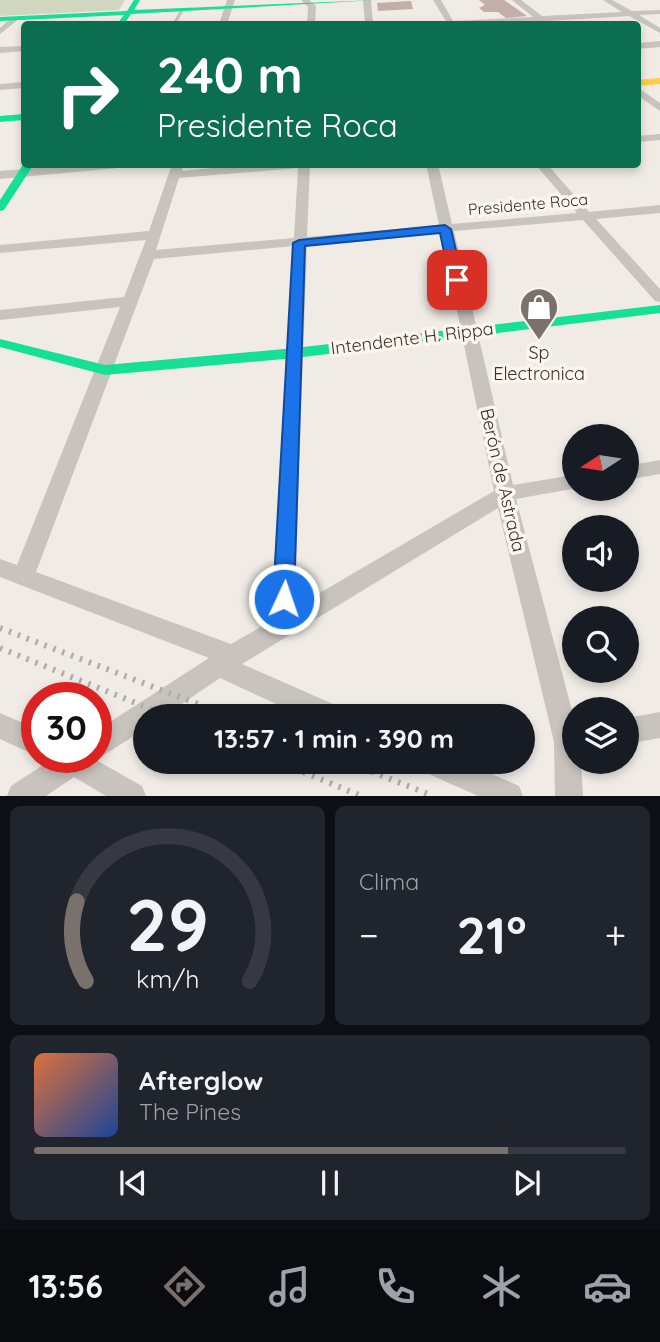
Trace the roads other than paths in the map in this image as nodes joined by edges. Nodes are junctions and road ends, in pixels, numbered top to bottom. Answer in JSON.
{"nodes":[{"id":1,"x":333,"y":0,"type":"edge"},
{"id":2,"x":367,"y":0,"type":"edge"},
{"id":3,"x":374,"y":0,"type":"edge"},
{"id":4,"x":437,"y":0,"type":"edge"},
{"id":5,"x":516,"y":0,"type":"edge"},
{"id":6,"x":607,"y":0,"type":"edge"},
{"id":7,"x":307,"y":2,"type":"edge"},
{"id":8,"x":230,"y":4,"type":"edge"},
{"id":9,"x":129,"y":10,"type":"edge"},
{"id":10,"x":660,"y":12,"type":"edge"},
{"id":11,"x":630,"y":14,"type":"junction"},
{"id":12,"x":178,"y":17,"type":"edge"},
{"id":13,"x":5,"y":18,"type":"edge"},
{"id":14,"x":540,"y":19,"type":"junction"},
{"id":15,"x":224,"y":21,"type":"edge"},
{"id":16,"x":311,"y":21,"type":"edge"},
{"id":17,"x":369,"y":21,"type":"edge"},
{"id":18,"x":449,"y":21,"type":"edge"},
{"id":19,"x":504,"y":21,"type":"edge"},
{"id":20,"x":543,"y":21,"type":"edge"},
{"id":21,"x":660,"y":31,"type":"edge"},
{"id":22,"x":0,"y":32,"type":"edge"},
{"id":23,"x":660,"y":44,"type":"edge"},
{"id":24,"x":641,"y":46,"type":"edge"},
{"id":25,"x":21,"y":49,"type":"edge"},
{"id":26,"x":0,"y":50,"type":"edge"},
{"id":27,"x":660,"y":81,"type":"edge"},
{"id":28,"x":641,"y":83,"type":"edge"},
{"id":29,"x":21,"y":85,"type":"edge"},
{"id":30,"x":0,"y":87,"type":"edge"},
{"id":31,"x":641,"y":93,"type":"edge"},
{"id":32,"x":660,"y":108,"type":"edge"},
{"id":33,"x":21,"y":117,"type":"edge"},
{"id":34,"x":0,"y":119,"type":"edge"},
{"id":35,"x":660,"y":137,"type":"edge"},
{"id":36,"x":641,"y":139,"type":"edge"},
{"id":37,"x":47,"y":168,"type":"edge"},
{"id":38,"x":218,"y":168,"type":"edge"},
{"id":39,"x":302,"y":168,"type":"edge"},
{"id":40,"x":433,"y":168,"type":"edge"},
{"id":41,"x":544,"y":168,"type":"edge"},
{"id":42,"x":27,"y":169,"type":"edge"},
{"id":43,"x":176,"y":170,"type":"edge"},
{"id":44,"x":0,"y":175,"type":"edge"},
{"id":45,"x":0,"y":208,"type":"edge"},
{"id":46,"x":660,"y":209,"type":"edge"},
{"id":47,"x":587,"y":216,"type":"junction"},
{"id":48,"x":445,"y":229,"type":"junction"},
{"id":49,"x":154,"y":235,"type":"junction"},
{"id":50,"x":299,"y":243,"type":"junction"},
{"id":51,"x":0,"y":249,"type":"edge"},
{"id":52,"x":148,"y":255,"type":"junction"},
{"id":53,"x":660,"y":298,"type":"edge"},
{"id":54,"x":131,"y":301,"type":"junction"},
{"id":55,"x":660,"y":309,"type":"edge"},
{"id":56,"x":0,"y":315,"type":"edge"},
{"id":57,"x":469,"y":331,"type":"junction"},
{"id":58,"x":0,"y":343,"type":"edge"},
{"id":59,"x":295,"y":353,"type":"junction"},
{"id":60,"x":105,"y":370,"type":"junction"},
{"id":61,"x":660,"y":467,"type":"edge"},
{"id":62,"x":639,"y":471,"type":"edge"},
{"id":63,"x":562,"y":484,"type":"edge"},
{"id":64,"x":505,"y":494,"type":"junction"},
{"id":65,"x":0,"y":568,"type":"edge"},
{"id":66,"x":24,"y":576,"type":"junction"},
{"id":67,"x":282,"y":626,"type":"junction"},
{"id":68,"x":225,"y":660,"type":"junction"},
{"id":69,"x":308,"y":704,"type":"edge"},
{"id":70,"x":562,"y":707,"type":"edge"},
{"id":71,"x":660,"y":725,"type":"edge"},
{"id":72,"x":0,"y":726,"type":"edge"},
{"id":73,"x":639,"y":729,"type":"edge"},
{"id":74,"x":112,"y":735,"type":"edge"},
{"id":75,"x":21,"y":736,"type":"edge"},
{"id":76,"x":55,"y":773,"type":"edge"},
{"id":77,"x":102,"y":773,"type":"edge"},
{"id":78,"x":461,"y":774,"type":"edge"},
{"id":79,"x":570,"y":774,"type":"edge"},
{"id":80,"x":21,"y":796,"type":"edge"},
{"id":81,"x":132,"y":796,"type":"edge"},
{"id":82,"x":509,"y":796,"type":"edge"},
{"id":83,"x":569,"y":796,"type":"edge"}],
"edges":[{"from":1,"to":7,"type":"main road"},
{"from":2,"to":3,"type":"main road"},
{"from":2,"to":7,"type":"main road"},
{"from":2,"to":17,"type":"street"},
{"from":4,"to":18,"type":"street"},
{"from":5,"to":14,"type":"street"},
{"from":6,"to":11,"type":"street"},
{"from":7,"to":8,"type":"main road"},
{"from":7,"to":16,"type":"street"},
{"from":8,"to":9,"type":"main road"},
{"from":8,"to":12,"type":"main road"},
{"from":8,"to":15,"type":"street"},
{"from":9,"to":12,"type":"main road"},
{"from":9,"to":13,"type":"main road"},
{"from":10,"to":11,"type":"street"},
{"from":11,"to":14,"type":"street"},
{"from":11,"to":21,"type":"street"},
{"from":13,"to":22,"type":"street"},
{"from":14,"to":19,"type":"street"},
{"from":14,"to":20,"type":"street"},
{"from":23,"to":24,"type":"street"},
{"from":25,"to":26,"type":"street"},
{"from":27,"to":28,"type":"main road"},
{"from":29,"to":30,"type":"street"},
{"from":31,"to":32,"type":"street"},
{"from":33,"to":34,"type":"main road"},
{"from":35,"to":36,"type":"street"},
{"from":37,"to":42,"type":"street"},
{"from":38,"to":43,"type":"street"},
{"from":39,"to":50,"type":"street"},
{"from":40,"to":48,"type":"street","name":"Berón de Astrada"},
{"from":41,"to":47,"type":"street"},
{"from":42,"to":44,"type":"street"},
{"from":42,"to":45,"type":"main road"},
{"from":43,"to":49,"type":"street"},
{"from":46,"to":47,"type":"street","name":"Presidente Roca"},
{"from":47,"to":48,"type":"street","name":"Presidente Roca"},
{"from":47,"to":53,"type":"street"},
{"from":48,"to":50,"type":"street","name":"Presidente Roca"},
{"from":48,"to":57,"type":"street","name":"Berón de Astrada"},
{"from":49,"to":51,"type":"street"},
{"from":49,"to":52,"type":"street"},
{"from":50,"to":52,"type":"street","name":"Presidente Roca"},
{"from":50,"to":59,"type":"street"},
{"from":52,"to":54,"type":"street"},
{"from":54,"to":56,"type":"street"},
{"from":54,"to":60,"type":"street"},
{"from":55,"to":57,"type":"main road","name":"Intendente H. Rippa"},
{"from":57,"to":59,"type":"main road","name":"Intendente H. Rippa"},
{"from":57,"to":64,"type":"street","name":"Berón de Astrada"},
{"from":58,"to":60,"type":"main road","name":"Intendente H. Rippa"},
{"from":59,"to":60,"type":"main road","name":"Intendente H. Rippa"},
{"from":59,"to":67,"type":"street"},
{"from":60,"to":66,"type":"street"},
{"from":61,"to":62,"type":"street"},
{"from":63,"to":64,"type":"street"},
{"from":64,"to":67,"type":"street"},
{"from":64,"to":70,"type":"street","name":"Berón de Astrada"},
{"from":65,"to":66,"type":"street"},
{"from":66,"to":68,"type":"street"},
{"from":67,"to":68,"type":"street"},
{"from":68,"to":69,"type":"street"},
{"from":68,"to":74,"type":"street"},
{"from":71,"to":73,"type":"street"},
{"from":72,"to":75,"type":"street"},
{"from":76,"to":80,"type":"street"},
{"from":77,"to":81,"type":"street"},
{"from":78,"to":82,"type":"street"},
{"from":79,"to":83,"type":"street","name":"Berón de Astrada"}]}
